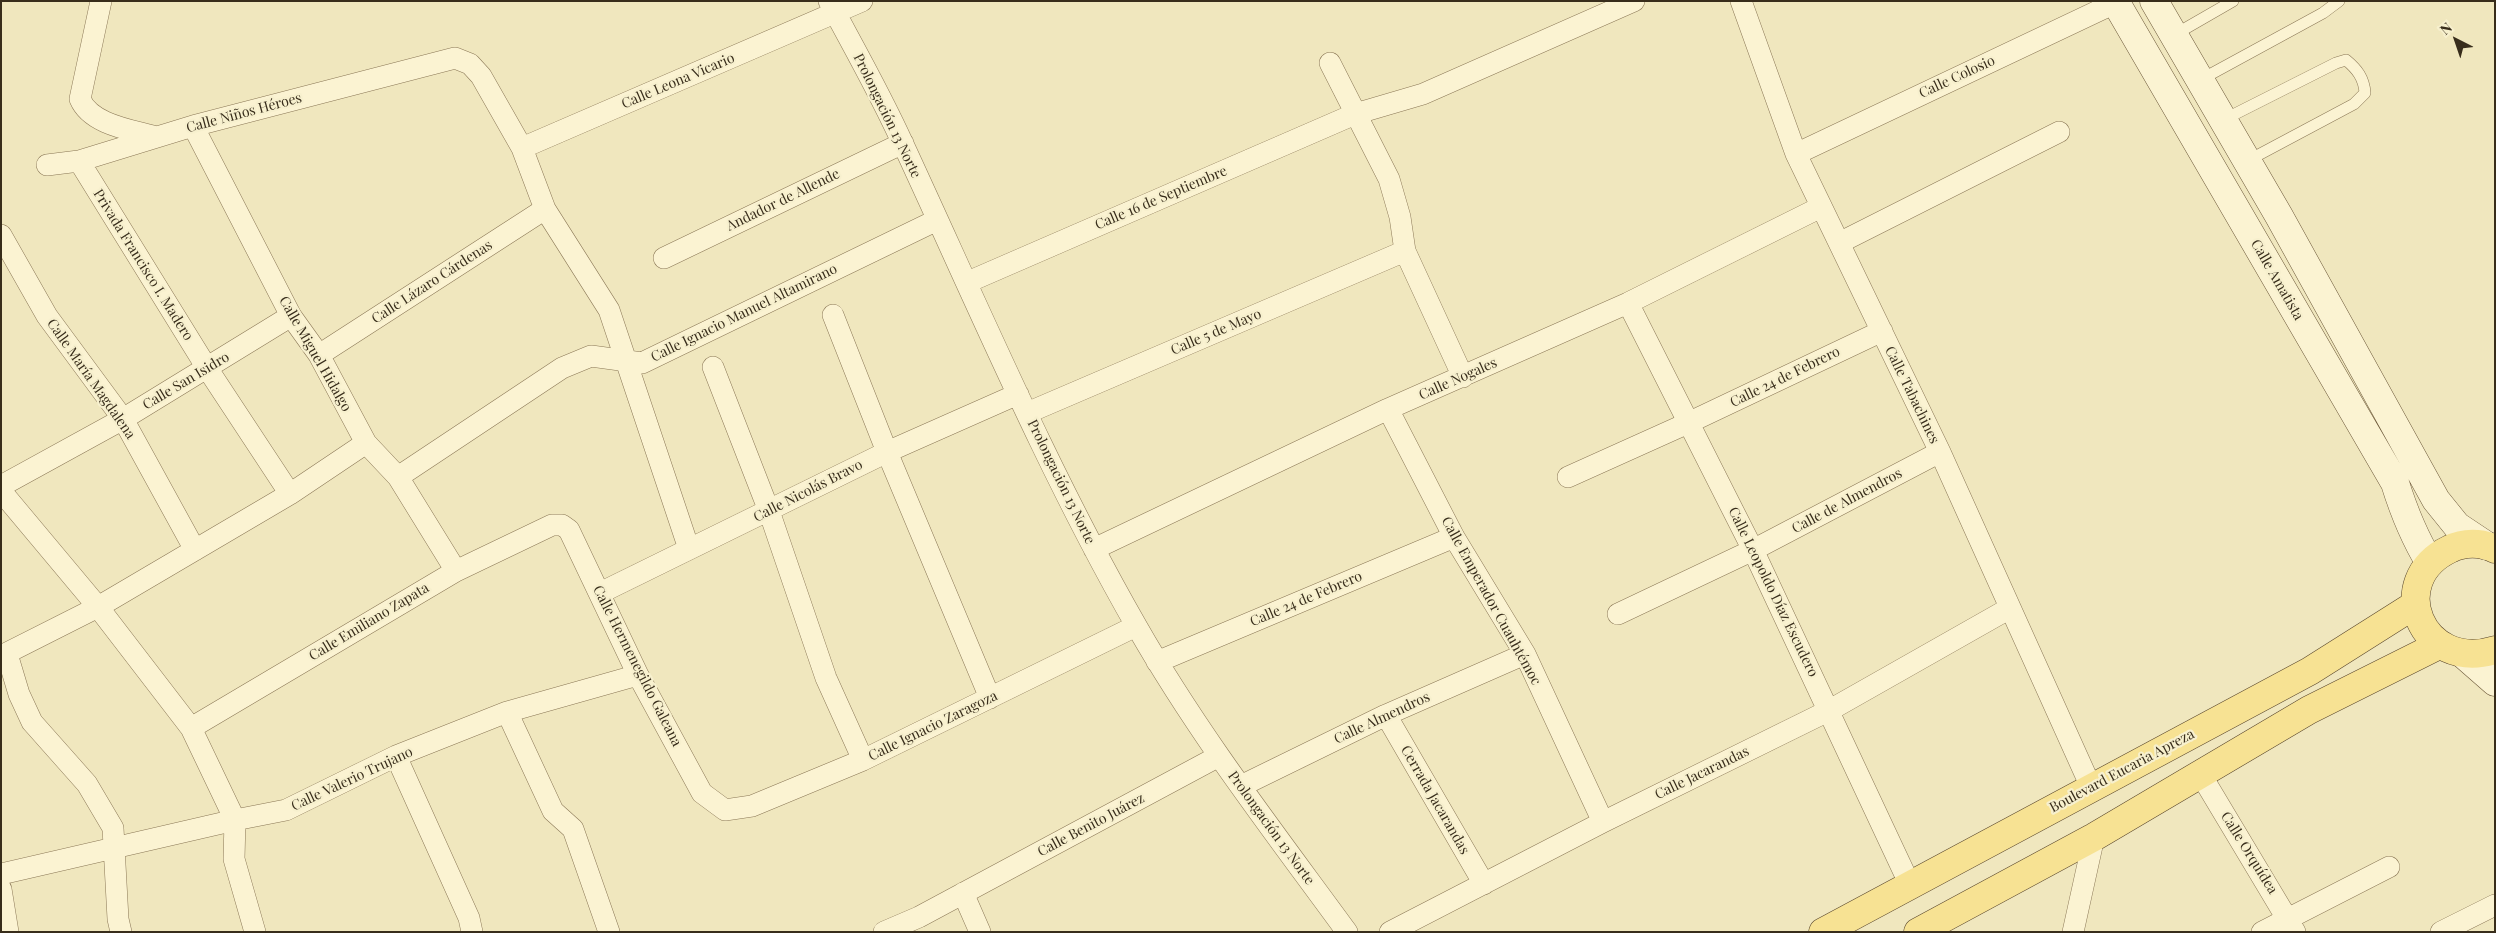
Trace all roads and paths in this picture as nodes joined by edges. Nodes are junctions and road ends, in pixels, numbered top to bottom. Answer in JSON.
{"nodes":[{"id":1,"x":101,"y":1,"type":"edge"},
{"id":2,"x":862,"y":1,"type":"edge"},
{"id":3,"x":1634,"y":1,"type":"edge"},
{"id":4,"x":1741,"y":1,"type":"edge"},
{"id":5,"x":2154,"y":1,"type":"edge"},
{"id":6,"x":2232,"y":1,"type":"edge"},
{"id":7,"x":2339,"y":1,"type":"edge"},
{"id":8,"x":2117,"y":2,"type":"edge"},
{"id":9,"x":832,"y":7,"type":"edge"},
{"id":10,"x":2174,"y":35,"type":"junction"},
{"id":11,"x":1330,"y":63,"type":"dead end"},
{"id":12,"x":2200,"y":80,"type":"junction"},
{"id":13,"x":1355,"y":114,"type":"junction"},
{"id":14,"x":2223,"y":120,"type":"junction"},
{"id":15,"x":193,"y":126,"type":"junction"},
{"id":16,"x":2059,"y":132,"type":"dead end"},
{"id":17,"x":156,"y":137,"type":"junction"},
{"id":18,"x":903,"y":142,"type":"junction"},
{"id":19,"x":522,"y":148,"type":"junction"},
{"id":20,"x":1796,"y":154,"type":"junction"},
{"id":21,"x":2247,"y":161,"type":"junction"},
{"id":22,"x":79,"y":162,"type":"junction"},
{"id":23,"x":47,"y":165,"type":"dead end"},
{"id":24,"x":1821,"y":207,"type":"junction"},
{"id":25,"x":546,"y":209,"type":"junction"},
{"id":26,"x":937,"y":220,"type":"junction"},
{"id":27,"x":1,"y":235,"type":"edge"},
{"id":28,"x":1839,"y":243,"type":"junction"},
{"id":29,"x":1405,"y":251,"type":"junction"},
{"id":30,"x":664,"y":258,"type":"dead end"},
{"id":31,"x":968,"y":282,"type":"junction"},
{"id":32,"x":1628,"y":304,"type":"junction"},
{"id":33,"x":833,"y":315,"type":"dead end"},
{"id":34,"x":291,"y":316,"type":"junction"},
{"id":35,"x":1882,"y":331,"type":"junction"},
{"id":36,"x":319,"y":355,"type":"junction"},
{"id":37,"x":625,"y":362,"type":"junction"},
{"id":38,"x":713,"y":367,"type":"dead end"},
{"id":39,"x":207,"y":368,"type":"junction"},
{"id":40,"x":1463,"y":377,"type":"junction"},
{"id":41,"x":1018,"y":394,"type":"junction"},
{"id":42,"x":1388,"y":409,"type":"junction"},
{"id":43,"x":1027,"y":413,"type":"junction"},
{"id":44,"x":123,"y":419,"type":"junction"},
{"id":45,"x":1688,"y":423,"type":"junction"},
{"id":46,"x":366,"y":443,"type":"junction"},
{"id":47,"x":887,"y":452,"type":"junction"},
{"id":48,"x":1940,"y":452,"type":"junction"},
{"id":49,"x":1568,"y":477,"type":"dead end"},
{"id":50,"x":398,"y":478,"type":"junction"},
{"id":51,"x":1,"y":486,"type":"edge"},
{"id":52,"x":1,"y":491,"type":"edge"},
{"id":53,"x":290,"y":494,"type":"junction"},
{"id":54,"x":769,"y":511,"type":"junction"},
{"id":55,"x":552,"y":525,"type":"joint"},
{"id":56,"x":1454,"y":536,"type":"junction"},
{"id":57,"x":2492,"y":548,"type":"edge"},
{"id":58,"x":689,"y":549,"type":"junction"},
{"id":59,"x":1094,"y":549,"type":"junction"},
{"id":60,"x":195,"y":550,"type":"junction"},
{"id":61,"x":1753,"y":550,"type":"junction"},
{"id":62,"x":2430,"y":563,"type":"junction"},
{"id":63,"x":456,"y":570,"type":"junction"},
{"id":64,"x":600,"y":593,"type":"junction"},
{"id":65,"x":2416,"y":604,"type":"junction"},
{"id":66,"x":98,"y":608,"type":"junction"},
{"id":67,"x":2010,"y":608,"type":"junction"},
{"id":68,"x":1618,"y":614,"type":"dead end"},
{"id":69,"x":1136,"y":626,"type":"junction"},
{"id":70,"x":2451,"y":650,"type":"junction"},
{"id":71,"x":2495,"y":650,"type":"edge"},
{"id":72,"x":1525,"y":654,"type":"junction"},
{"id":73,"x":4,"y":655,"type":"edge"},
{"id":74,"x":1157,"y":662,"type":"junction"},
{"id":75,"x":638,"y":675,"type":"junction"},
{"id":76,"x":2495,"y":682,"type":"edge"},
{"id":77,"x":990,"y":698,"type":"junction"},
{"id":78,"x":1830,"y":710,"type":"junction"},
{"id":79,"x":507,"y":712,"type":"junction"},
{"id":80,"x":1386,"y":715,"type":"junction"},
{"id":81,"x":190,"y":728,"type":"junction"},
{"id":82,"x":396,"y":756,"type":"junction"},
{"id":83,"x":1219,"y":756,"type":"junction"},
{"id":84,"x":863,"y":760,"type":"junction"},
{"id":85,"x":2201,"y":775,"type":"junction"},
{"id":86,"x":1241,"y":786,"type":"junction"},
{"id":87,"x":2091,"y":787,"type":"junction"},
{"id":88,"x":725,"y":810,"type":"joint"},
{"id":89,"x":235,"y":820,"type":"junction"},
{"id":90,"x":1603,"y":822,"type":"junction"},
{"id":91,"x":2094,"y":837,"type":"junction"},
{"id":92,"x":114,"y":848,"type":"junction"},
{"id":93,"x":2389,"y":867,"type":"dead end"},
{"id":94,"x":1,"y":874,"type":"edge"},
{"id":95,"x":1484,"y":884,"type":"junction"},
{"id":96,"x":1910,"y":885,"type":"junction"},
{"id":97,"x":1,"y":889,"type":"edge"},
{"id":98,"x":963,"y":893,"type":"junction"},
{"id":99,"x":2495,"y":905,"type":"edge"},
{"id":100,"x":923,"y":925,"type":"edge"},
{"id":101,"x":2292,"y":925,"type":"edge"},
{"id":102,"x":8,"y":932,"type":"edge"},
{"id":103,"x":121,"y":932,"type":"edge"},
{"id":104,"x":255,"y":932,"type":"edge"},
{"id":105,"x":472,"y":932,"type":"edge"},
{"id":106,"x":609,"y":932,"type":"edge"},
{"id":107,"x":884,"y":932,"type":"edge"},
{"id":108,"x":980,"y":932,"type":"edge"},
{"id":109,"x":1347,"y":932,"type":"edge"},
{"id":110,"x":1390,"y":932,"type":"edge"},
{"id":111,"x":1823,"y":932,"type":"edge"},
{"id":112,"x":1918,"y":932,"type":"edge"},
{"id":113,"x":2073,"y":932,"type":"edge"},
{"id":114,"x":2262,"y":932,"type":"edge"},
{"id":115,"x":2441,"y":932,"type":"edge"}],
"edges":[{"from":1,"to":17,"type":"street"},
{"from":2,"to":9,"type":"street","name":"Calle Leona Vicario"},
{"from":3,"to":13,"type":"street","name":"Calle 16 de Septiembre"},
{"from":4,"to":20,"type":"street","name":"Calle Tabachines"},
{"from":5,"to":10,"type":"street"},
{"from":6,"to":10,"type":"lane"},
{"from":7,"to":12,"type":"lane"},
{"from":8,"to":20,"type":"street","name":"Calle Colosio"},
{"from":8,"to":62,"type":"street","name":"Calle Amatista"},
{"from":9,"to":18,"type":"street","name":"Prolongación 13 Norte"},
{"from":9,"to":19,"type":"street","name":"Calle Leona Vicario"},
{"from":10,"to":12,"type":"street"},
{"from":11,"to":13,"type":"street"},
{"from":12,"to":14,"type":"street"},
{"from":13,"to":29,"type":"street"},
{"from":13,"to":31,"type":"street","name":"Calle 16 de Septiembre"},
{"from":14,"to":21,"type":"street"},
{"from":14,"to":21,"type":"lane"},
{"from":15,"to":17,"type":"street","name":"Calle Niños Héroes"},
{"from":15,"to":19,"type":"street","name":"Calle Niños Héroes"},
{"from":15,"to":34,"type":"street","name":"Calle Miguel Hidalgo"},
{"from":16,"to":28,"type":"street"},
{"from":17,"to":22,"type":"street","name":"Calle Niños Héroes"},
{"from":18,"to":26,"type":"street","name":"Prolongación 13 Norte"},
{"from":18,"to":30,"type":"street","name":"Andador de Allende"},
{"from":19,"to":25,"type":"street","name":"Calle Niños Héroes"},
{"from":20,"to":24,"type":"street","name":"Calle Tabachines"},
{"from":21,"to":57,"type":"street"},
{"from":22,"to":23,"type":"street","name":"Calle Niños Héroes"},
{"from":22,"to":39,"type":"street","name":"Privada Francisco I. Madero"},
{"from":24,"to":28,"type":"street","name":"Calle Tabachines"},
{"from":24,"to":32,"type":"street","name":"Calle Nogales"},
{"from":25,"to":36,"type":"street","name":"Calle Lázaro Cárdenas"},
{"from":25,"to":37,"type":"street","name":"Calle Niños Héroes"},
{"from":26,"to":31,"type":"street","name":"Prolongación 13 Norte"},
{"from":26,"to":37,"type":"street","name":"Calle Ignacio Manuel Altamirano"},
{"from":27,"to":44,"type":"street","name":"Calle María Magdalena"},
{"from":28,"to":35,"type":"street","name":"Calle Tabachines"},
{"from":29,"to":40,"type":"street"},
{"from":29,"to":43,"type":"street","name":"Calle 5 de Mayo"},
{"from":31,"to":41,"type":"street","name":"Prolongación 13 Norte"},
{"from":32,"to":40,"type":"street","name":"Calle Nogales"},
{"from":32,"to":45,"type":"street","name":"Calle Leopoldo Díaz Escudero"},
{"from":33,"to":47,"type":"street"},
{"from":34,"to":36,"type":"street","name":"Calle Miguel Hidalgo"},
{"from":34,"to":39,"type":"street","name":"Calle San Isidro"},
{"from":35,"to":45,"type":"street","name":"Calle 24 de Febrero"},
{"from":35,"to":48,"type":"street","name":"Calle Tabachines"},
{"from":36,"to":46,"type":"street","name":"Calle Miguel Hidalgo"},
{"from":37,"to":50,"type":"street","name":"Calle Ignacio Manuel Altamirano"},
{"from":37,"to":58,"type":"street","name":"Calle Niños Héroes"},
{"from":38,"to":54,"type":"street"},
{"from":39,"to":44,"type":"street","name":"Calle San Isidro"},
{"from":39,"to":53,"type":"street","name":"Privada Francisco I. Madero"},
{"from":40,"to":42,"type":"street","name":"Calle Nogales"},
{"from":41,"to":43,"type":"street","name":"Prolongación 13 Norte"},
{"from":41,"to":47,"type":"street","name":"Calle Nicolás Bravo"},
{"from":42,"to":56,"type":"street","name":"Calle Emperador Cuauhtémoc"},
{"from":42,"to":59,"type":"street","name":"Calle Nogales"},
{"from":43,"to":59,"type":"street","name":"Prolongación 13 Norte"},
{"from":44,"to":51,"type":"street","name":"Calle San Isidro"},
{"from":44,"to":60,"type":"street","name":"Calle María Magdalena"},
{"from":45,"to":49,"type":"street","name":"Calle 24 de Febrero"},
{"from":45,"to":61,"type":"street","name":"Calle Leopoldo Díaz Escudero"},
{"from":46,"to":50,"type":"street","name":"Calle Miguel Hidalgo"},
{"from":46,"to":53,"type":"street"},
{"from":47,"to":54,"type":"street","name":"Calle Nicolás Bravo"},
{"from":47,"to":77,"type":"street"},
{"from":48,"to":61,"type":"street","name":"Calle de Almendros"},
{"from":48,"to":67,"type":"street","name":"Calle Tabachines"},
{"from":50,"to":63,"type":"street","name":"Calle Miguel Hidalgo"},
{"from":52,"to":66,"type":"street"},
{"from":53,"to":60,"type":"street"},
{"from":54,"to":58,"type":"street","name":"Calle Nicolás Bravo"},
{"from":54,"to":84,"type":"street"},
{"from":55,"to":63,"type":"street","name":"Calle Emiliano Zapata"},
{"from":55,"to":64,"type":"street","name":"Calle Hermenegildo Galeana"},
{"from":56,"to":72,"type":"street","name":"Calle Emperador Cuauhtémoc"},
{"from":56,"to":74,"type":"street","name":"Calle 24 de Febrero"},
{"from":57,"to":62,"type":"main road"},
{"from":58,"to":64,"type":"street","name":"Calle Nicolás Bravo"},
{"from":59,"to":69,"type":"street","name":"Prolongación 13 Norte"},
{"from":60,"to":66,"type":"street"},
{"from":61,"to":68,"type":"street","name":"Calle de Almendros"},
{"from":61,"to":78,"type":"street","name":"Calle Leopoldo Díaz Escudero"},
{"from":62,"to":65,"type":"main road"},
{"from":63,"to":81,"type":"street","name":"Calle Emiliano Zapata"},
{"from":64,"to":75,"type":"street","name":"Calle Hermenegildo Galeana"},
{"from":65,"to":70,"type":"main road"},
{"from":65,"to":87,"type":"main road","name":"Boulevard Eucaria Apreza"},
{"from":66,"to":73,"type":"street"},
{"from":66,"to":81,"type":"street"},
{"from":67,"to":78,"type":"street","name":"Calle Jacarandas"},
{"from":67,"to":87,"type":"street","name":"Calle Tabachines"},
{"from":69,"to":74,"type":"street","name":"Prolongación 13 Norte"},
{"from":69,"to":77,"type":"street","name":"Calle Ignacio Zaragoza"},
{"from":70,"to":71,"type":"main road"},
{"from":70,"to":76,"type":"street"},
{"from":70,"to":85,"type":"main road"},
{"from":72,"to":80,"type":"street","name":"Calle Almendros"},
{"from":72,"to":90,"type":"street","name":"Calle Emperador Cuauhtémoc"},
{"from":73,"to":92,"type":"street"},
{"from":74,"to":83,"type":"street","name":"Prolongación 13 Norte"},
{"from":75,"to":79,"type":"street","name":"Calle Valerio Trujano"},
{"from":75,"to":88,"type":"street","name":"Calle Hermenegildo Galeana"},
{"from":77,"to":84,"type":"street","name":"Calle Ignacio Zaragoza"},
{"from":78,"to":90,"type":"street","name":"Calle Jacarandas"},
{"from":78,"to":96,"type":"street","name":"Calle Leopoldo Díaz Escudero"},
{"from":79,"to":82,"type":"street","name":"Calle Valerio Trujano"},
{"from":79,"to":106,"type":"street"},
{"from":80,"to":86,"type":"street","name":"Calle Almendros"},
{"from":80,"to":95,"type":"street","name":"Cerrada Jacarandas"},
{"from":81,"to":89,"type":"street"},
{"from":82,"to":89,"type":"street","name":"Calle Valerio Trujano"},
{"from":82,"to":105,"type":"street"},
{"from":83,"to":86,"type":"street","name":"Prolongación 13 Norte"},
{"from":83,"to":98,"type":"street","name":"Calle Benito Juárez"},
{"from":84,"to":88,"type":"street","name":"Calle Ignacio Zaragoza"},
{"from":85,"to":91,"type":"main road"},
{"from":85,"to":101,"type":"street","name":"Calle Orquídea"},
{"from":86,"to":109,"type":"street","name":"Prolongación 13 Norte"},
{"from":87,"to":96,"type":"main road","name":"Boulevard Eucaria Apreza"},
{"from":89,"to":92,"type":"street","name":"Calle Valerio Trujano"},
{"from":89,"to":104,"type":"street"},
{"from":90,"to":95,"type":"street","name":"Calle Jacarandas"},
{"from":91,"to":112,"type":"main road"},
{"from":91,"to":113,"type":"street"},
{"from":92,"to":94,"type":"street","name":"Calle Valerio Trujano"},
{"from":92,"to":103,"type":"street"},
{"from":93,"to":101,"type":"street"},
{"from":95,"to":110,"type":"street","name":"Calle Jacarandas"},
{"from":96,"to":111,"type":"main road","name":"Boulevard Eucaria Apreza"},
{"from":97,"to":102,"type":"street"},
{"from":98,"to":100,"type":"street","name":"Calle Benito Juárez"},
{"from":98,"to":108,"type":"street"},
{"from":99,"to":115,"type":"street"},
{"from":100,"to":107,"type":"street","name":"Calle Benito Juárez"},
{"from":101,"to":114,"type":"street"}]}
